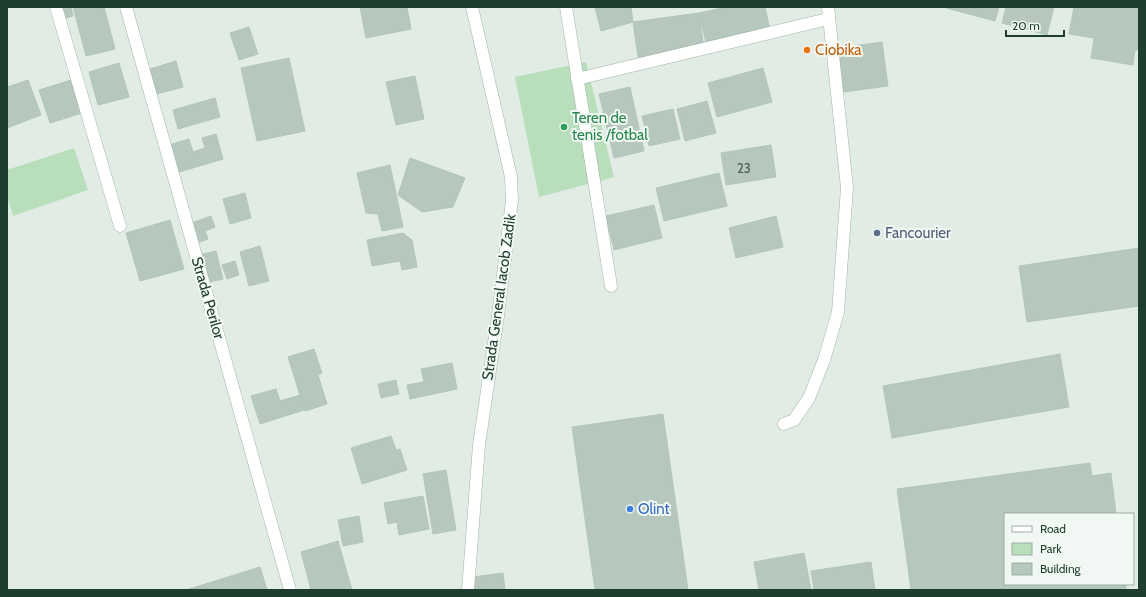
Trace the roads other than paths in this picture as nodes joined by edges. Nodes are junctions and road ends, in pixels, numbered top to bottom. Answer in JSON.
{"nodes":[{"id":1,"x":56,"y":7,"type":"edge"},
{"id":2,"x":126,"y":7,"type":"edge"},
{"id":3,"x":472,"y":7,"type":"edge"},
{"id":4,"x":566,"y":7,"type":"edge"},
{"id":5,"x":828,"y":13,"type":"edge"},
{"id":6,"x":577,"y":79,"type":"junction"},
{"id":7,"x":120,"y":226,"type":"dead end"},
{"id":8,"x":610,"y":286,"type":"dead end"},
{"id":9,"x":784,"y":424,"type":"dead end"},
{"id":10,"x":290,"y":590,"type":"edge"},
{"id":11,"x":468,"y":590,"type":"edge"}],
"edges":[{"from":1,"to":7,"type":"street"},
{"from":2,"to":10,"type":"street","name":"Strada Perilor"},
{"from":3,"to":11,"type":"street","name":"Strada General Iacob Zadik"},
{"from":4,"to":6,"type":"street"},
{"from":5,"to":6,"type":"street"},
{"from":5,"to":9,"type":"street"},
{"from":6,"to":8,"type":"street"}]}
